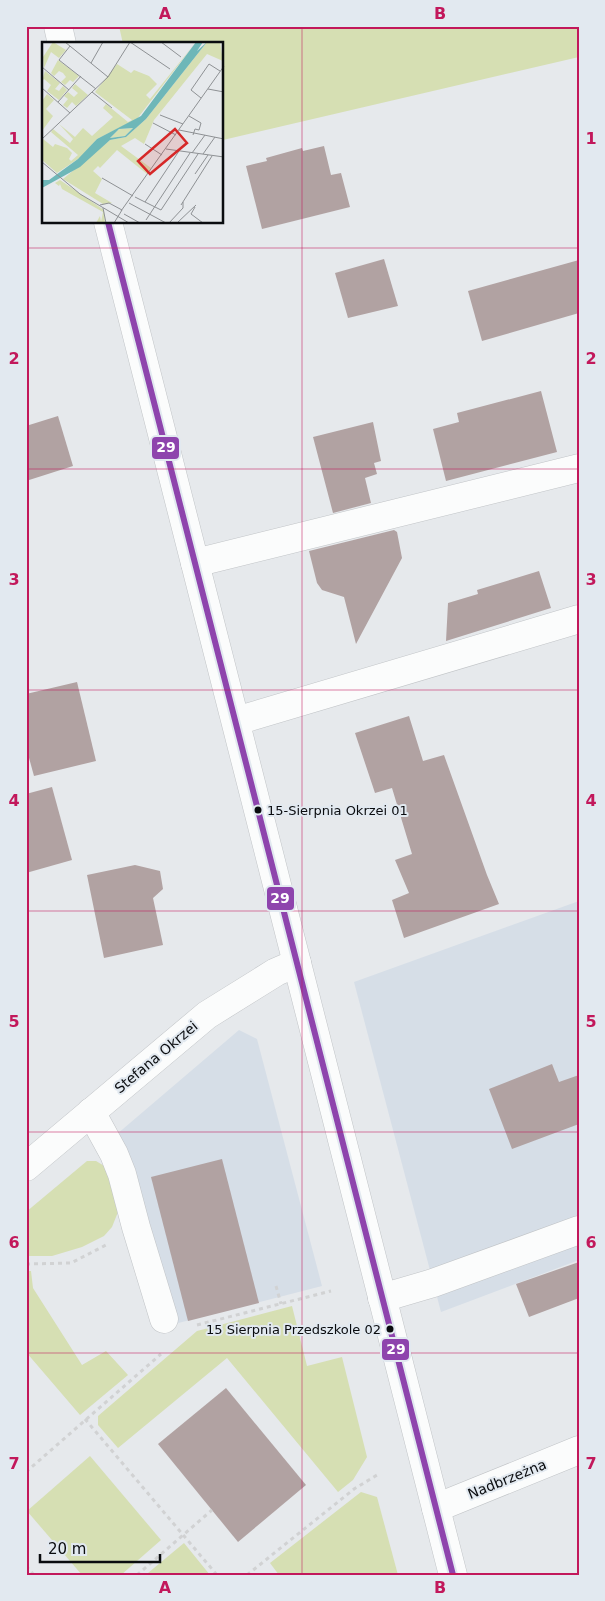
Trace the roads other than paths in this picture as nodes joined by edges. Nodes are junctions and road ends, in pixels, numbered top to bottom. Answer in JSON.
{"nodes":[{"id":1,"x":58,"y":26,"type":"edge"},
{"id":2,"x":62,"y":42,"type":"edge"},
{"id":3,"x":109,"y":224,"type":"edge"},
{"id":4,"x":579,"y":468,"type":"edge"},
{"id":5,"x":195,"y":563,"type":"junction"},
{"id":6,"x":579,"y":619,"type":"edge"},
{"id":7,"x":236,"y":721,"type":"junction"},
{"id":8,"x":297,"y":963,"type":"junction"},
{"id":9,"x":91,"y":1112,"type":"junction"},
{"id":10,"x":26,"y":1167,"type":"edge"},
{"id":11,"x":579,"y":1230,"type":"edge"},
{"id":12,"x":382,"y":1298,"type":"junction"},
{"id":13,"x":164,"y":1319,"type":"dead end"},
{"id":14,"x":579,"y":1450,"type":"edge"},
{"id":15,"x":436,"y":1508,"type":"junction"},
{"id":16,"x":453,"y":1575,"type":"edge"}],
"edges":[{"from":1,"to":2,"type":"street"},
{"from":3,"to":5,"type":"street"},
{"from":4,"to":5,"type":"street"},
{"from":5,"to":7,"type":"street"},
{"from":6,"to":7,"type":"street"},
{"from":7,"to":8,"type":"street"},
{"from":8,"to":9,"type":"street","name":"Stefana Okrzei"},
{"from":8,"to":12,"type":"street"},
{"from":9,"to":10,"type":"street","name":"Stefana Okrzei"},
{"from":9,"to":13,"type":"street"},
{"from":11,"to":12,"type":"street"},
{"from":12,"to":15,"type":"street"},
{"from":14,"to":15,"type":"street","name":"Nadbrzeżna"},
{"from":15,"to":16,"type":"street"}]}
